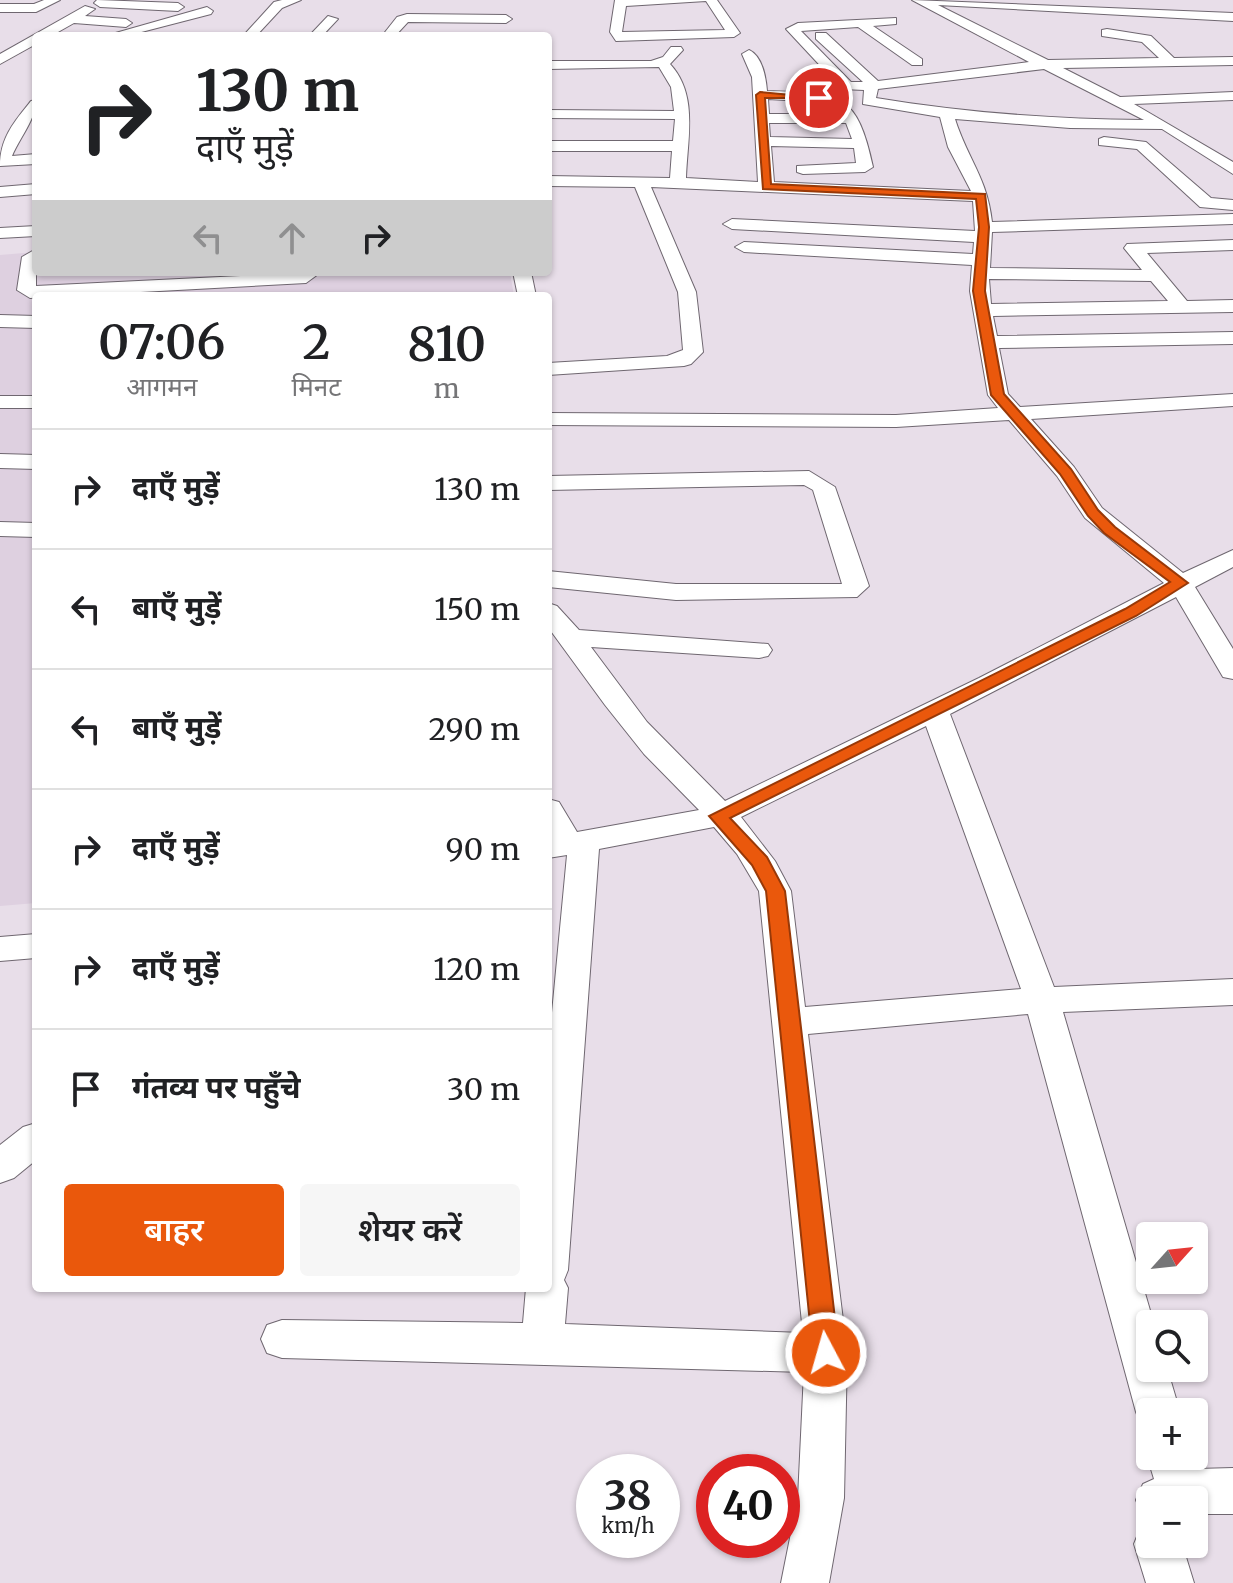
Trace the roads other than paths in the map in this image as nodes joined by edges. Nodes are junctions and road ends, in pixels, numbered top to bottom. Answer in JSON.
{"nodes":[{"id":1,"x":54,"y":0,"type":"edge"},
{"id":2,"x":295,"y":0,"type":"edge"},
{"id":3,"x":701,"y":0,"type":"edge"},
{"id":4,"x":711,"y":0,"type":"edge"},
{"id":5,"x":918,"y":0,"type":"edge"},
{"id":6,"x":1224,"y":0,"type":"edge"},
{"id":7,"x":102,"y":1,"type":"edge"},
{"id":8,"x":621,"y":2,"type":"edge"},
{"id":9,"x":984,"y":2,"type":"edge"},
{"id":10,"x":209,"y":5,"type":"edge"},
{"id":11,"x":0,"y":8,"type":"edge"},
{"id":12,"x":184,"y":8,"type":"dead end"},
{"id":13,"x":18,"y":9,"type":"junction"},
{"id":14,"x":1184,"y":9,"type":"edge"},
{"id":15,"x":724,"y":17,"type":"junction"},
{"id":16,"x":1233,"y":17,"type":"edge"},
{"id":17,"x":709,"y":18,"type":"dead end"},
{"id":18,"x":0,"y":19,"type":"edge"},
{"id":19,"x":72,"y":19,"type":"junction"},
{"id":20,"x":332,"y":19,"type":"dead end"},
{"id":21,"x":617,"y":21,"type":"junction"},
{"id":22,"x":633,"y":21,"type":"dead end"},
{"id":23,"x":892,"y":21,"type":"dead end"},
{"id":24,"x":862,"y":24,"type":"junction"},
{"id":25,"x":1005,"y":24,"type":"dead end"},
{"id":26,"x":962,"y":25,"type":"junction"},
{"id":27,"x":810,"y":27,"type":"junction"},
{"id":28,"x":149,"y":30,"type":"edge"},
{"id":29,"x":1208,"y":31,"type":"dead end"},
{"id":30,"x":49,"y":32,"type":"edge"},
{"id":31,"x":253,"y":32,"type":"edge"},
{"id":32,"x":319,"y":32,"type":"edge"},
{"id":33,"x":391,"y":32,"type":"edge"},
{"id":34,"x":498,"y":32,"type":"edge"},
{"id":35,"x":1107,"y":33,"type":"dead end"},
{"id":36,"x":683,"y":37,"type":"junction"},
{"id":37,"x":32,"y":44,"type":"edge"},
{"id":38,"x":894,"y":45,"type":"junction"},
{"id":39,"x":578,"y":49,"type":"dead end"},
{"id":40,"x":850,"y":49,"type":"junction"},
{"id":41,"x":749,"y":54,"type":"dead end"},
{"id":42,"x":0,"y":60,"type":"edge"},
{"id":43,"x":1233,"y":61,"type":"edge"},
{"id":44,"x":917,"y":62,"type":"dead end"},
{"id":45,"x":1171,"y":62,"type":"junction"},
{"id":46,"x":657,"y":64,"type":"junction"},
{"id":47,"x":552,"y":65,"type":"edge"},
{"id":48,"x":1046,"y":65,"type":"junction"},
{"id":49,"x":1065,"y":75,"type":"junction"},
{"id":50,"x":1008,"y":80,"type":"dead end"},
{"id":51,"x":875,"y":86,"type":"junction"},
{"id":52,"x":760,"y":95,"type":"junction"},
{"id":53,"x":1233,"y":96,"type":"edge"},
{"id":54,"x":970,"y":100,"type":"dead end"},
{"id":55,"x":1116,"y":100,"type":"junction"},
{"id":56,"x":905,"y":106,"type":"junction"},
{"id":57,"x":32,"y":109,"type":"edge"},
{"id":58,"x":552,"y":114,"type":"edge"},
{"id":59,"x":681,"y":115,"type":"junction"},
{"id":60,"x":761,"y":118,"type":"junction"},
{"id":61,"x":852,"y":119,"type":"junction"},
{"id":62,"x":949,"y":123,"type":"junction"},
{"id":63,"x":1165,"y":125,"type":"junction"},
{"id":64,"x":1020,"y":132,"type":"dead end"},
{"id":65,"x":1057,"y":140,"type":"dead end"},
{"id":66,"x":763,"y":141,"type":"junction"},
{"id":67,"x":859,"y":144,"type":"junction"},
{"id":68,"x":552,"y":146,"type":"edge"},
{"id":69,"x":678,"y":146,"type":"junction"},
{"id":70,"x":32,"y":159,"type":"edge"},
{"id":71,"x":1,"y":161,"type":"edge"},
{"id":72,"x":765,"y":168,"type":"junction"},
{"id":73,"x":1233,"y":169,"type":"edge"},
{"id":74,"x":552,"y":181,"type":"edge"},
{"id":75,"x":678,"y":183,"type":"junction"},
{"id":76,"x":646,"y":185,"type":"junction"},
{"id":77,"x":766,"y":187,"type":"junction"},
{"id":78,"x":32,"y":189,"type":"edge"},
{"id":79,"x":0,"y":192,"type":"edge"},
{"id":80,"x":552,"y":192,"type":"edge"},
{"id":81,"x":981,"y":196,"type":"junction"},
{"id":82,"x":1233,"y":205,"type":"edge"},
{"id":83,"x":1233,"y":219,"type":"edge"},
{"id":84,"x":732,"y":224,"type":"dead end"},
{"id":85,"x":32,"y":231,"type":"edge"},
{"id":86,"x":891,"y":232,"type":"junction"},
{"id":87,"x":983,"y":232,"type":"junction"},
{"id":88,"x":0,"y":233,"type":"edge"},
{"id":89,"x":1233,"y":245,"type":"edge"},
{"id":90,"x":744,"y":247,"type":"dead end"},
{"id":91,"x":890,"y":254,"type":"junction"},
{"id":92,"x":32,"y":256,"type":"edge"},
{"id":93,"x":979,"y":266,"type":"junction"},
{"id":94,"x":308,"y":276,"type":"edge"},
{"id":95,"x":1154,"y":276,"type":"junction"},
{"id":96,"x":34,"y":292,"type":"edge"},
{"id":97,"x":34,"y":292,"type":"edge"},
{"id":98,"x":1233,"y":306,"type":"edge"},
{"id":99,"x":1184,"y":309,"type":"junction"},
{"id":100,"x":982,"y":310,"type":"junction"},
{"id":101,"x":0,"y":321,"type":"edge"},
{"id":102,"x":32,"y":322,"type":"edge"},
{"id":103,"x":1233,"y":338,"type":"edge"},
{"id":104,"x":990,"y":342,"type":"junction"},
{"id":105,"x":552,"y":369,"type":"edge"},
{"id":106,"x":1233,"y":400,"type":"edge"},
{"id":107,"x":0,"y":402,"type":"edge"},
{"id":108,"x":32,"y":402,"type":"edge"},
{"id":109,"x":1012,"y":416,"type":"junction"},
{"id":110,"x":552,"y":419,"type":"edge"},
{"id":111,"x":0,"y":461,"type":"edge"},
{"id":112,"x":32,"y":462,"type":"edge"},
{"id":113,"x":552,"y":483,"type":"edge"},
{"id":114,"x":0,"y":529,"type":"edge"},
{"id":115,"x":32,"y":530,"type":"edge"},
{"id":116,"x":1233,"y":557,"type":"edge"},
{"id":117,"x":552,"y":579,"type":"edge"},
{"id":118,"x":1180,"y":583,"type":"junction"},
{"id":119,"x":552,"y":615,"type":"edge"},
{"id":120,"x":573,"y":638,"type":"junction"},
{"id":121,"x":759,"y":650,"type":"dead end"},
{"id":122,"x":1233,"y":671,"type":"edge"},
{"id":123,"x":935,"y":710,"type":"junction"},
{"id":124,"x":552,"y":816,"type":"edge"},
{"id":125,"x":718,"y":816,"type":"junction"},
{"id":126,"x":567,"y":844,"type":"edge"},
{"id":127,"x":32,"y":946,"type":"edge"},
{"id":128,"x":0,"y":949,"type":"edge"},
{"id":129,"x":1233,"y":992,"type":"edge"},
{"id":130,"x":1042,"y":1000,"type":"junction"},
{"id":131,"x":789,"y":1022,"type":"junction"},
{"id":132,"x":32,"y":1141,"type":"edge"},
{"id":133,"x":0,"y":1167,"type":"edge"},
{"id":134,"x":552,"y":1180,"type":"edge"},
{"id":135,"x":547,"y":1292,"type":"edge"},
{"id":136,"x":282,"y":1339,"type":"dead end"},
{"id":137,"x":542,"y":1343,"type":"junction"},
{"id":138,"x":826,"y":1353,"type":"junction"},
{"id":139,"x":1154,"y":1398,"type":"edge"},
{"id":140,"x":1170,"y":1483,"type":"edge"},
{"id":141,"x":1233,"y":1491,"type":"edge"},
{"id":142,"x":1162,"y":1558,"type":"edge"},
{"id":143,"x":805,"y":1583,"type":"edge"},
{"id":144,"x":1170,"y":1583,"type":"edge"}],
"edges":[{"from":1,"to":13,"type":"street"},
{"from":2,"to":31,"type":"street"},
{"from":3,"to":8,"type":"street"},
{"from":4,"to":15,"type":"street"},
{"from":5,"to":9,"type":"street"},
{"from":5,"to":26,"type":"street"},
{"from":6,"to":14,"type":"street"},
{"from":7,"to":12,"type":"street"},
{"from":7,"to":19,"type":"street"},
{"from":8,"to":21,"type":"street"},
{"from":9,"to":14,"type":"street"},
{"from":10,"to":28,"type":"street"},
{"from":10,"to":28,"type":"street"},
{"from":11,"to":13,"type":"street"},
{"from":13,"to":18,"type":"street"},
{"from":14,"to":16,"type":"street"},
{"from":14,"to":29,"type":"street"},
{"from":15,"to":17,"type":"street"},
{"from":15,"to":36,"type":"street"},
{"from":19,"to":28,"type":"street"},
{"from":19,"to":30,"type":"street"},
{"from":20,"to":32,"type":"street"},
{"from":21,"to":22,"type":"street"},
{"from":21,"to":36,"type":"street"},
{"from":23,"to":24,"type":"street"},
{"from":24,"to":27,"type":"street"},
{"from":24,"to":38,"type":"street"},
{"from":25,"to":26,"type":"street"},
{"from":26,"to":48,"type":"street"},
{"from":27,"to":40,"type":"street"},
{"from":27,"to":51,"type":"street"},
{"from":33,"to":34,"type":"street"},
{"from":35,"to":45,"type":"street"},
{"from":36,"to":46,"type":"street"},
{"from":37,"to":42,"type":"street"},
{"from":38,"to":40,"type":"street"},
{"from":38,"to":44,"type":"street"},
{"from":39,"to":46,"type":"street"},
{"from":40,"to":51,"type":"street"},
{"from":41,"to":52,"type":"street"},
{"from":43,"to":45,"type":"street"},
{"from":45,"to":48,"type":"street"},
{"from":46,"to":47,"type":"street"},
{"from":46,"to":59,"type":"street"},
{"from":48,"to":49,"type":"street"},
{"from":48,"to":51,"type":"street"},
{"from":49,"to":50,"type":"street"},
{"from":49,"to":55,"type":"street"},
{"from":51,"to":56,"type":"street"},
{"from":52,"to":60,"type":"street"},
{"from":52,"to":61,"type":"street"},
{"from":53,"to":55,"type":"street"},
{"from":54,"to":56,"type":"street"},
{"from":55,"to":63,"type":"street"},
{"from":56,"to":62,"type":"street"},
{"from":57,"to":71,"type":"street"},
{"from":58,"to":59,"type":"street"},
{"from":59,"to":69,"type":"street"},
{"from":60,"to":61,"type":"street"},
{"from":60,"to":66,"type":"street"},
{"from":61,"to":67,"type":"street"},
{"from":62,"to":63,"type":"street"},
{"from":62,"to":64,"type":"street"},
{"from":62,"to":81,"type":"street"},
{"from":63,"to":73,"type":"street"},
{"from":65,"to":82,"type":"street"},
{"from":66,"to":67,"type":"street"},
{"from":66,"to":72,"type":"street"},
{"from":67,"to":72,"type":"street"},
{"from":68,"to":69,"type":"street"},
{"from":69,"to":75,"type":"street"},
{"from":70,"to":71,"type":"street"},
{"from":72,"to":77,"type":"street"},
{"from":74,"to":76,"type":"street"},
{"from":75,"to":76,"type":"street"},
{"from":75,"to":77,"type":"street"},
{"from":76,"to":80,"type":"street"},
{"from":76,"to":105,"type":"street"},
{"from":77,"to":81,"type":"street"},
{"from":78,"to":79,"type":"street"},
{"from":81,"to":87,"type":"street"},
{"from":83,"to":87,"type":"street"},
{"from":84,"to":86,"type":"street"},
{"from":85,"to":88,"type":"street"},
{"from":86,"to":87,"type":"street"},
{"from":86,"to":91,"type":"street"},
{"from":87,"to":93,"type":"street"},
{"from":89,"to":95,"type":"street"},
{"from":90,"to":91,"type":"street"},
{"from":91,"to":93,"type":"street"},
{"from":92,"to":96,"type":"street"},
{"from":93,"to":95,"type":"street"},
{"from":93,"to":100,"type":"street"},
{"from":94,"to":97,"type":"street"},
{"from":95,"to":99,"type":"street"},
{"from":98,"to":99,"type":"street"},
{"from":99,"to":100,"type":"street"},
{"from":100,"to":104,"type":"street"},
{"from":101,"to":102,"type":"street"},
{"from":103,"to":104,"type":"street"},
{"from":104,"to":109,"type":"street"},
{"from":106,"to":109,"type":"street"},
{"from":107,"to":108,"type":"street"},
{"from":109,"to":110,"type":"street"},
{"from":109,"to":118,"type":"street"},
{"from":111,"to":112,"type":"street"},
{"from":113,"to":117,"type":"street"},
{"from":114,"to":115,"type":"street"},
{"from":116,"to":118,"type":"street"},
{"from":118,"to":122,"type":"street"},
{"from":118,"to":123,"type":"street"},
{"from":119,"to":120,"type":"street"},
{"from":120,"to":121,"type":"street"},
{"from":120,"to":125,"type":"street"},
{"from":123,"to":125,"type":"street"},
{"from":123,"to":130,"type":"street"},
{"from":124,"to":126,"type":"street"},
{"from":125,"to":126,"type":"street"},
{"from":125,"to":131,"type":"street"},
{"from":126,"to":134,"type":"street"},
{"from":127,"to":128,"type":"street"},
{"from":129,"to":130,"type":"street"},
{"from":130,"to":131,"type":"street"},
{"from":130,"to":139,"type":"street"},
{"from":131,"to":138,"type":"street"},
{"from":132,"to":133,"type":"street"},
{"from":135,"to":137,"type":"street"},
{"from":136,"to":137,"type":"street"},
{"from":137,"to":138,"type":"street"},
{"from":138,"to":143,"type":"street"},
{"from":140,"to":141,"type":"street"},
{"from":142,"to":144,"type":"street"}]}
